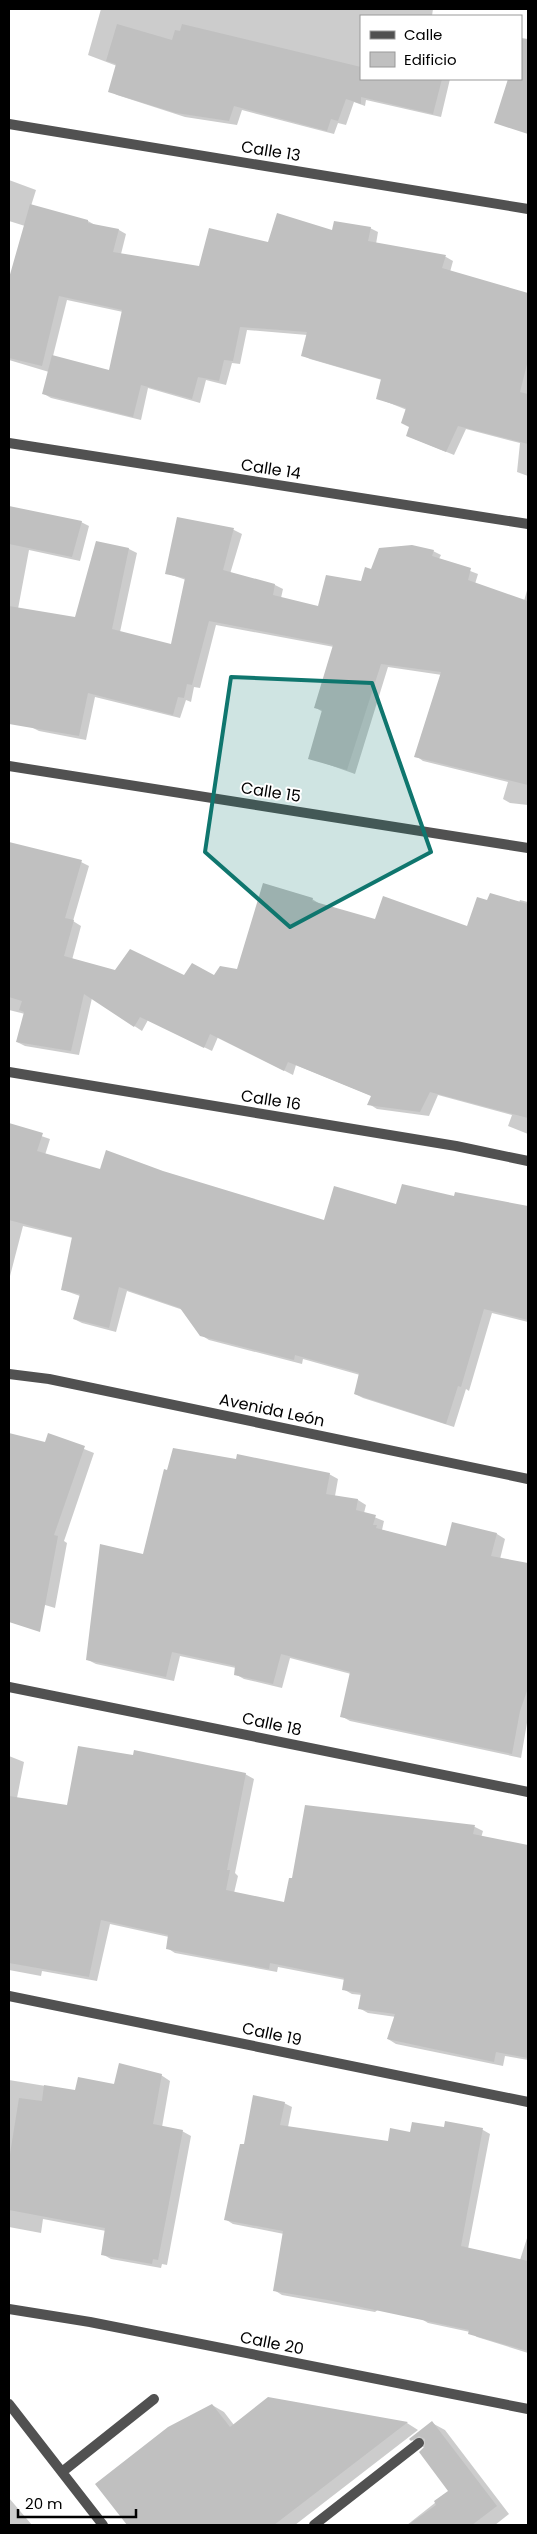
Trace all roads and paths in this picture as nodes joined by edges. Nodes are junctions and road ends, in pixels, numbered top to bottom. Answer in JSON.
{"nodes":[{"id":1,"x":9,"y":124,"type":"edge"},
{"id":2,"x":528,"y":208,"type":"edge"},
{"id":3,"x":9,"y":443,"type":"edge"},
{"id":4,"x":528,"y":524,"type":"edge"},
{"id":5,"x":9,"y":766,"type":"edge"},
{"id":6,"x":528,"y":848,"type":"edge"},
{"id":7,"x":9,"y":1072,"type":"edge"},
{"id":8,"x":528,"y":1161,"type":"edge"},
{"id":9,"x":9,"y":1374,"type":"edge"},
{"id":10,"x":528,"y":1479,"type":"edge"},
{"id":11,"x":9,"y":1687,"type":"edge"},
{"id":12,"x":528,"y":1792,"type":"edge"},
{"id":13,"x":9,"y":1996,"type":"edge"},
{"id":14,"x":528,"y":2102,"type":"edge"},
{"id":15,"x":9,"y":2309,"type":"edge"},
{"id":16,"x":154,"y":2399,"type":"dead end"},
{"id":17,"x":9,"y":2404,"type":"edge"},
{"id":18,"x":528,"y":2409,"type":"edge"},
{"id":19,"x":419,"y":2443,"type":"dead end"},
{"id":20,"x":62,"y":2472,"type":"junction"},
{"id":21,"x":102,"y":2525,"type":"edge"},
{"id":22,"x":314,"y":2525,"type":"edge"}],
"edges":[{"from":1,"to":2,"type":"street","name":"Calle 13"},
{"from":3,"to":4,"type":"street","name":"Calle 14"},
{"from":5,"to":6,"type":"street","name":"Calle 15"},
{"from":7,"to":8,"type":"street","name":"Calle 16"},
{"from":9,"to":10,"type":"street","name":"Avenida León"},
{"from":11,"to":12,"type":"street","name":"Calle 18"},
{"from":13,"to":14,"type":"street","name":"Calle 19"},
{"from":15,"to":18,"type":"street","name":"Calle 20"},
{"from":16,"to":20,"type":"street"},
{"from":17,"to":20,"type":"street"},
{"from":19,"to":22,"type":"street"},
{"from":20,"to":21,"type":"street"}]}
